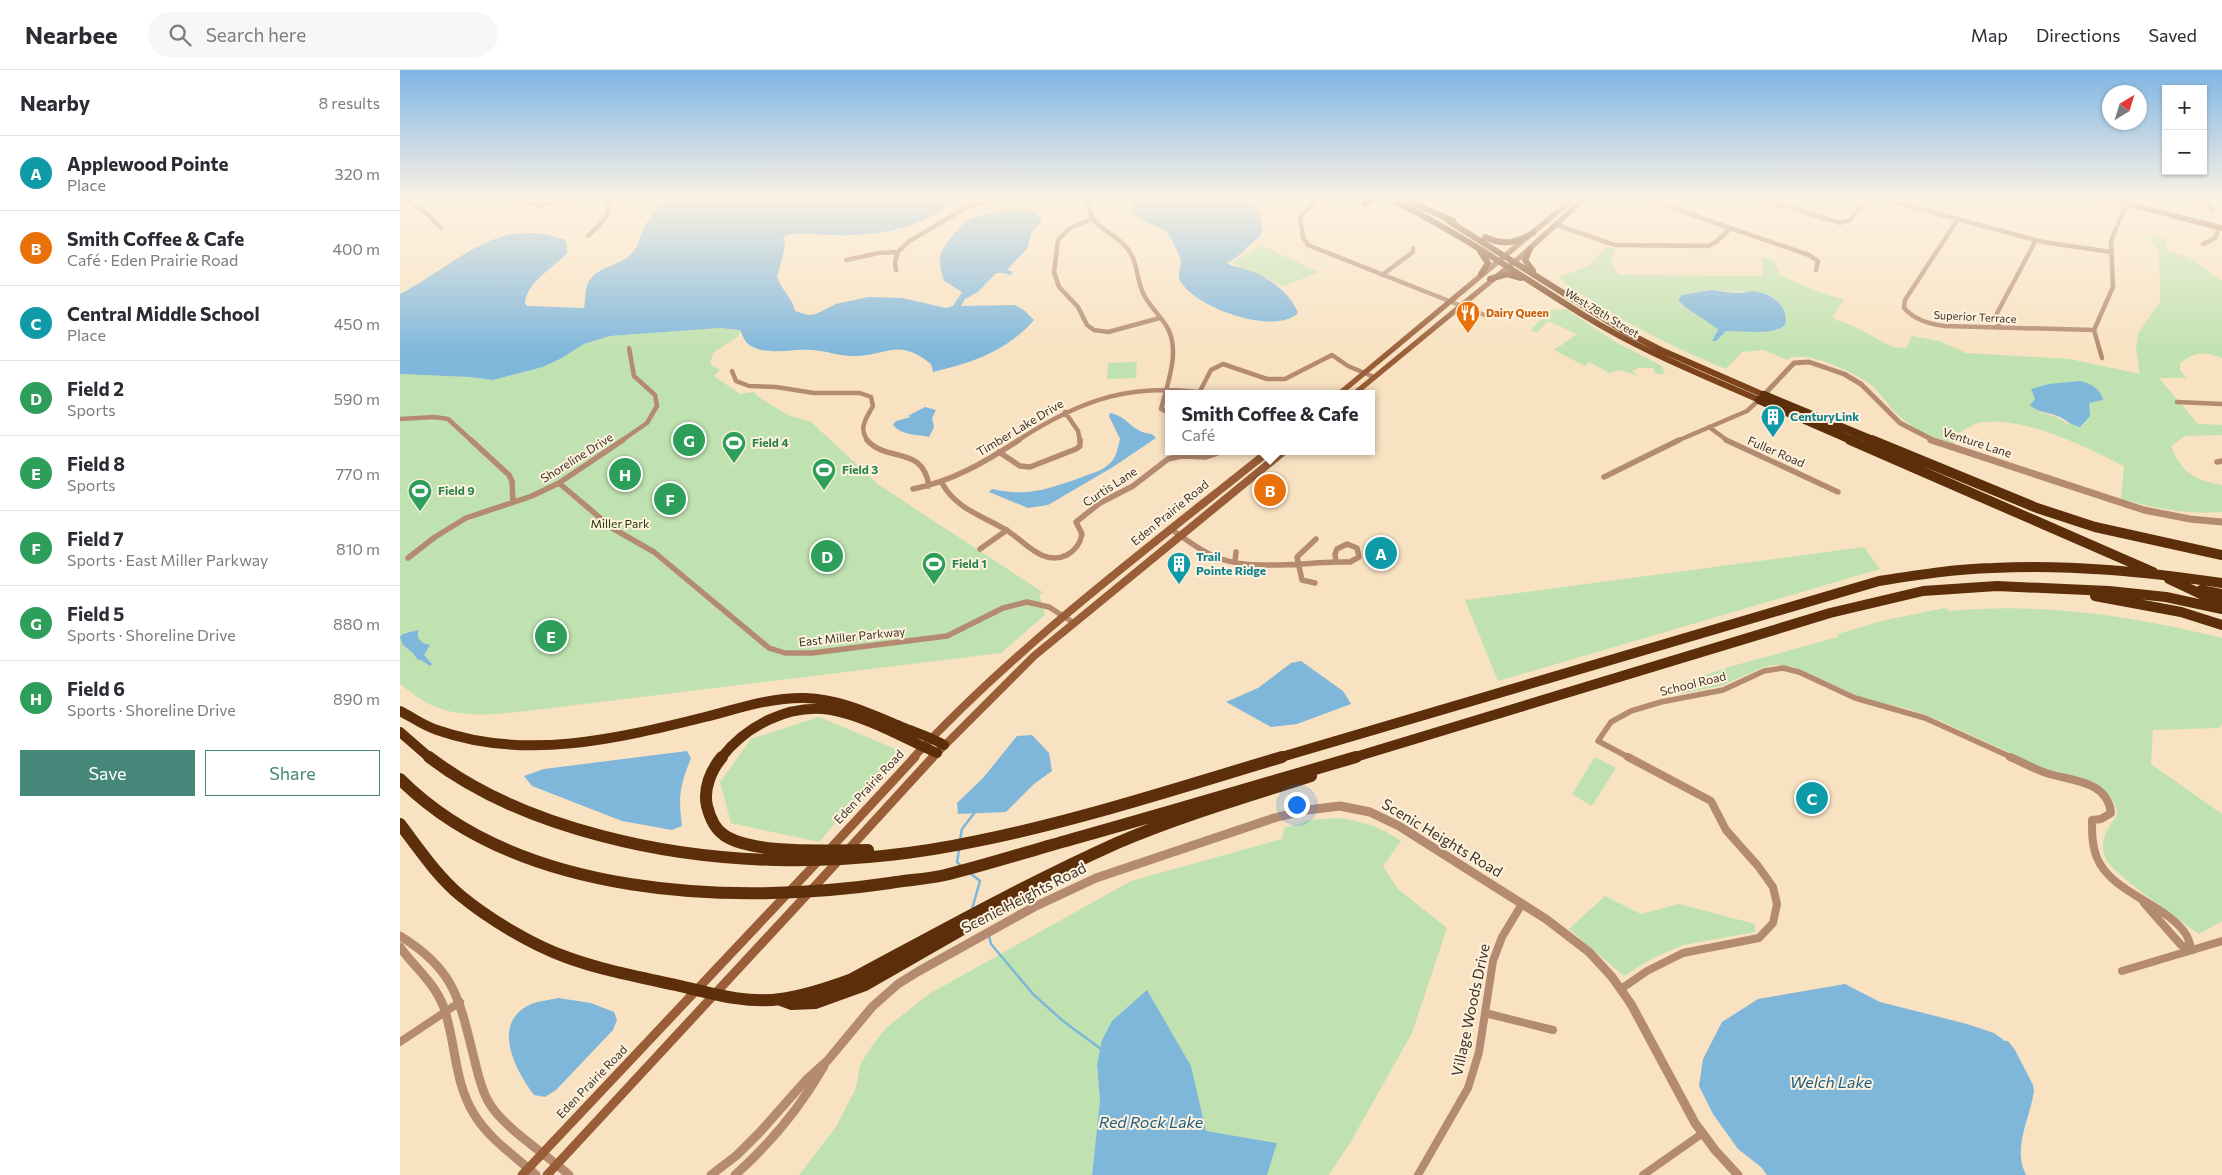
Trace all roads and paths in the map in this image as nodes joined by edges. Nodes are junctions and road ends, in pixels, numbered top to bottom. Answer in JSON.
{"nodes":[{"id":1,"x":1057,"y":251,"type":"edge"},
{"id":2,"x":1130,"y":251,"type":"edge"},
{"id":3,"x":1320,"y":251,"type":"edge"},
{"id":4,"x":1413,"y":251,"type":"edge"},
{"id":5,"x":1479,"y":251,"type":"edge"},
{"id":6,"x":1489,"y":251,"type":"edge"},
{"id":7,"x":1492,"y":251,"type":"edge"},
{"id":8,"x":1511,"y":251,"type":"edge"},
{"id":9,"x":1528,"y":251,"type":"edge"},
{"id":10,"x":1529,"y":251,"type":"edge"},
{"id":11,"x":1796,"y":251,"type":"edge"},
{"id":12,"x":1937,"y":251,"type":"edge"},
{"id":13,"x":2030,"y":251,"type":"edge"},
{"id":14,"x":2102,"y":251,"type":"edge"},
{"id":15,"x":898,"y":252,"type":"joint"},
{"id":16,"x":2111,"y":252,"type":"joint"},
{"id":17,"x":1502,"y":258,"type":"junction"},
{"id":18,"x":846,"y":260,"type":"dead end"},
{"id":19,"x":1511,"y":264,"type":"junction"},
{"id":20,"x":896,"y":270,"type":"dead end"},
{"id":21,"x":1816,"y":270,"type":"dead end"},
{"id":22,"x":1481,"y":274,"type":"junction"},
{"id":23,"x":1382,"y":275,"type":"junction"},
{"id":24,"x":1490,"y":280,"type":"junction"},
{"id":25,"x":1553,"y":295,"type":"junction"},
{"id":26,"x":1449,"y":301,"type":"junction"},
{"id":27,"x":1460,"y":306,"type":"junction"},
{"id":28,"x":1597,"y":315,"type":"junction"},
{"id":29,"x":1487,"y":316,"type":"dead end"},
{"id":30,"x":1160,"y":318,"type":"junction"},
{"id":31,"x":2000,"y":328,"type":"junction"},
{"id":32,"x":2094,"y":330,"type":"junction"},
{"id":33,"x":629,"y":348,"type":"dead end"},
{"id":34,"x":2102,"y":358,"type":"dead end"},
{"id":35,"x":732,"y":371,"type":"dead end"},
{"id":36,"x":1365,"y":373,"type":"junction"},
{"id":37,"x":1374,"y":376,"type":"junction"},
{"id":38,"x":1165,"y":389,"type":"junction"},
{"id":39,"x":1182,"y":390,"type":"edge"},
{"id":40,"x":1201,"y":390,"type":"edge"},
{"id":41,"x":1344,"y":390,"type":"edge"},
{"id":42,"x":1358,"y":390,"type":"edge"},
{"id":43,"x":1762,"y":397,"type":"junction"},
{"id":44,"x":2177,"y":402,"type":"dead end"},
{"id":45,"x":2222,"y":404,"type":"edge"},
{"id":46,"x":1065,"y":412,"type":"junction"},
{"id":47,"x":1165,"y":412,"type":"edge"},
{"id":48,"x":400,"y":419,"type":"edge"},
{"id":49,"x":1709,"y":427,"type":"junction"},
{"id":50,"x":999,"y":452,"type":"junction"},
{"id":51,"x":1212,"y":455,"type":"edge"},
{"id":52,"x":1264,"y":455,"type":"edge"},
{"id":53,"x":1279,"y":455,"type":"edge"},
{"id":54,"x":1604,"y":477,"type":"dead end"},
{"id":55,"x":559,"y":483,"type":"junction"},
{"id":56,"x":942,"y":483,"type":"junction"},
{"id":57,"x":929,"y":486,"type":"junction"},
{"id":58,"x":913,"y":489,"type":"dead end"},
{"id":59,"x":1838,"y":492,"type":"dead end"},
{"id":60,"x":513,"y":502,"type":"junction"},
{"id":61,"x":2222,"y":522,"type":"edge"},
{"id":62,"x":1171,"y":529,"type":"junction"},
{"id":63,"x":1007,"y":530,"type":"junction"},
{"id":64,"x":1181,"y":536,"type":"junction"},
{"id":65,"x":1316,"y":539,"type":"dead end"},
{"id":66,"x":980,"y":549,"type":"dead end"},
{"id":67,"x":1236,"y":552,"type":"dead end"},
{"id":68,"x":2222,"y":555,"type":"edge"},
{"id":69,"x":408,"y":558,"type":"dead end"},
{"id":70,"x":1235,"y":561,"type":"junction"},
{"id":71,"x":1298,"y":562,"type":"junction"},
{"id":72,"x":1336,"y":562,"type":"junction"},
{"id":73,"x":2006,"y":568,"type":"junction"},
{"id":74,"x":1315,"y":583,"type":"dead end"},
{"id":75,"x":2222,"y":583,"type":"edge"},
{"id":76,"x":2027,"y":586,"type":"junction"},
{"id":77,"x":2222,"y":594,"type":"edge"},
{"id":78,"x":2222,"y":604,"type":"edge"},
{"id":79,"x":2222,"y":609,"type":"edge"},
{"id":80,"x":1064,"y":616,"type":"junction"},
{"id":81,"x":1074,"y":622,"type":"junction"},
{"id":82,"x":2222,"y":625,"type":"edge"},
{"id":83,"x":400,"y":711,"type":"edge"},
{"id":84,"x":400,"y":732,"type":"edge"},
{"id":85,"x":932,"y":738,"type":"junction"},
{"id":86,"x":924,"y":748,"type":"junction"},
{"id":87,"x":940,"y":749,"type":"junction"},
{"id":88,"x":1363,"y":755,"type":"junction"},
{"id":89,"x":400,"y":779,"type":"edge"},
{"id":90,"x":400,"y":824,"type":"edge"},
{"id":91,"x":931,"y":849,"type":"junction"},
{"id":92,"x":1522,"y":904,"type":"junction"},
{"id":93,"x":400,"y":936,"type":"edge"},
{"id":94,"x":2222,"y":941,"type":"edge"},
{"id":95,"x":400,"y":947,"type":"edge"},
{"id":96,"x":2192,"y":950,"type":"junction"},
{"id":97,"x":2122,"y":971,"type":"dead end"},
{"id":98,"x":1621,"y":989,"type":"junction"},
{"id":99,"x":697,"y":990,"type":"junction"},
{"id":100,"x":714,"y":994,"type":"junction"},
{"id":101,"x":460,"y":1002,"type":"junction"},
{"id":102,"x":446,"y":1012,"type":"junction"},
{"id":103,"x":1485,"y":1014,"type":"junction"},
{"id":104,"x":1553,"y":1030,"type":"dead end"},
{"id":105,"x":400,"y":1042,"type":"edge"},
{"id":106,"x":825,"y":1063,"type":"junction"},
{"id":107,"x":1703,"y":1132,"type":"junction"},
{"id":108,"x":543,"y":1153,"type":"junction"},
{"id":109,"x":557,"y":1164,"type":"junction"},
{"id":110,"x":529,"y":1173,"type":"edge"},
{"id":111,"x":547,"y":1175,"type":"edge"},
{"id":112,"x":569,"y":1175,"type":"edge"},
{"id":113,"x":711,"y":1175,"type":"edge"},
{"id":114,"x":736,"y":1175,"type":"edge"},
{"id":115,"x":1418,"y":1175,"type":"edge"},
{"id":116,"x":1643,"y":1175,"type":"edge"},
{"id":117,"x":1738,"y":1175,"type":"edge"}],
"edges":[{"from":1,"to":30,"type":"street"},
{"from":2,"to":30,"type":"street"},
{"from":3,"to":23,"type":"street"},
{"from":4,"to":23,"type":"street"},
{"from":5,"to":22,"type":"main road"},
{"from":6,"to":17,"type":"main road","name":"West 78th Street"},
{"from":7,"to":17,"type":"main road","name":"West 78th Street"},
{"from":8,"to":17,"type":"main road"},
{"from":9,"to":19,"type":"main road"},
{"from":10,"to":28,"type":"main road"},
{"from":11,"to":21,"type":"street"},
{"from":12,"to":31,"type":"street","name":"Superior Terrace"},
{"from":13,"to":31,"type":"street"},
{"from":14,"to":16,"type":"street"},
{"from":15,"to":18,"type":"street"},
{"from":15,"to":20,"type":"street"},
{"from":16,"to":32,"type":"street"},
{"from":17,"to":19,"type":"main road","name":"West 78th Street"},
{"from":17,"to":22,"type":"main road"},
{"from":19,"to":24,"type":"main road"},
{"from":19,"to":25,"type":"main road","name":"West 78th Street"},
{"from":19,"to":28,"type":"main road","name":"West 78th Street"},
{"from":22,"to":26,"type":"main road"},
{"from":23,"to":26,"type":"street"},
{"from":24,"to":25,"type":"main road"},
{"from":24,"to":27,"type":"main road"},
{"from":25,"to":43,"type":"main road","name":"West 78th Street"},
{"from":26,"to":27,"type":"street"},
{"from":26,"to":36,"type":"main road"},
{"from":27,"to":29,"type":"street"},
{"from":27,"to":37,"type":"main road"},
{"from":28,"to":43,"type":"main road","name":"West 78th Street"},
{"from":30,"to":38,"type":"street"},
{"from":31,"to":32,"type":"street","name":"Superior Terrace"},
{"from":32,"to":34,"type":"street"},
{"from":33,"to":55,"type":"street","name":"Shoreline Drive"},
{"from":35,"to":57,"type":"street"},
{"from":36,"to":37,"type":"street"},
{"from":36,"to":40,"type":"street"},
{"from":36,"to":41,"type":"main road"},
{"from":37,"to":42,"type":"main road"},
{"from":38,"to":39,"type":"street","name":"Timber Lake Drive"},
{"from":38,"to":46,"type":"street","name":"Timber Lake Drive"},
{"from":38,"to":47,"type":"street"},
{"from":43,"to":49,"type":"street"},
{"from":43,"to":61,"type":"street","name":"Venture Lane"},
{"from":43,"to":68,"type":"highway"},
{"from":43,"to":78,"type":"highway"},
{"from":44,"to":45,"type":"street"},
{"from":46,"to":50,"type":"street","name":"Timber Lake Drive"},
{"from":46,"to":50,"type":"street"},
{"from":48,"to":60,"type":"street"},
{"from":49,"to":54,"type":"street"},
{"from":49,"to":59,"type":"street","name":"Fuller Road"},
{"from":50,"to":56,"type":"street","name":"Timber Lake Drive"},
{"from":51,"to":63,"type":"street","name":"Curtis Lane"},
{"from":52,"to":62,"type":"main road","name":"Eden Prairie Road"},
{"from":53,"to":64,"type":"main road","name":"Eden Prairie Road"},
{"from":55,"to":60,"type":"street","name":"Shoreline Drive"},
{"from":55,"to":80,"type":"street","name":"East Miller Parkway"},
{"from":56,"to":57,"type":"street","name":"Timber Lake Drive"},
{"from":56,"to":63,"type":"street","name":"Curtis Lane"},
{"from":57,"to":58,"type":"street","name":"Timber Lake Drive"},
{"from":60,"to":69,"type":"street","name":"Shoreline Drive"},
{"from":62,"to":64,"type":"street"},
{"from":62,"to":80,"type":"main road","name":"Eden Prairie Road"},
{"from":63,"to":66,"type":"street"},
{"from":64,"to":70,"type":"street"},
{"from":64,"to":81,"type":"main road","name":"Eden Prairie Road"},
{"from":65,"to":71,"type":"street"},
{"from":67,"to":70,"type":"street"},
{"from":70,"to":71,"type":"street"},
{"from":71,"to":72,"type":"street"},
{"from":71,"to":74,"type":"street"},
{"from":72,"to":72,"type":"street"},
{"from":73,"to":75,"type":"highway"},
{"from":73,"to":77,"type":"highway"},
{"from":73,"to":91,"type":"highway"},
{"from":76,"to":79,"type":"highway"},
{"from":76,"to":82,"type":"highway"},
{"from":76,"to":88,"type":"highway"},
{"from":80,"to":81,"type":"street","name":"East Miller Parkway"},
{"from":80,"to":85,"type":"main road","name":"Eden Prairie Road"},
{"from":81,"to":87,"type":"main road","name":"Eden Prairie Road"},
{"from":83,"to":85,"type":"highway"},
{"from":84,"to":91,"type":"highway"},
{"from":85,"to":86,"type":"main road","name":"Eden Prairie Road"},
{"from":85,"to":87,"type":"highway"},
{"from":86,"to":87,"type":"highway"},
{"from":86,"to":91,"type":"highway"},
{"from":86,"to":99,"type":"main road","name":"Eden Prairie Road"},
{"from":87,"to":100,"type":"main road","name":"Eden Prairie Road"},
{"from":88,"to":89,"type":"highway"},
{"from":88,"to":100,"type":"highway"},
{"from":90,"to":99,"type":"highway"},
{"from":92,"to":98,"type":"street","name":"Scenic Heights Road"},
{"from":92,"to":103,"type":"street","name":"Village Woods Drive"},
{"from":92,"to":106,"type":"street","name":"Scenic Heights Road"},
{"from":93,"to":101,"type":"street"},
{"from":94,"to":96,"type":"street"},
{"from":95,"to":102,"type":"street"},
{"from":96,"to":97,"type":"street"},
{"from":96,"to":98,"type":"street","name":"School Road"},
{"from":98,"to":107,"type":"street","name":"Scenic Heights Road"},
{"from":99,"to":100,"type":"highway"},
{"from":99,"to":108,"type":"main road","name":"Eden Prairie Road"},
{"from":100,"to":109,"type":"main road","name":"Eden Prairie Road"},
{"from":101,"to":102,"type":"street"},
{"from":101,"to":108,"type":"street"},
{"from":102,"to":105,"type":"street"},
{"from":102,"to":110,"type":"street"},
{"from":103,"to":104,"type":"street"},
{"from":103,"to":115,"type":"street","name":"Village Woods Drive"},
{"from":106,"to":113,"type":"street","name":"Scenic Heights Road"},
{"from":106,"to":114,"type":"street","name":"Scenic Heights Road"},
{"from":107,"to":116,"type":"street"},
{"from":107,"to":117,"type":"street","name":"Scenic Heights Road"},
{"from":108,"to":109,"type":"street"},
{"from":108,"to":110,"type":"main road","name":"Eden Prairie Road"},
{"from":109,"to":111,"type":"main road","name":"Eden Prairie Road"},
{"from":109,"to":112,"type":"street"}]}
